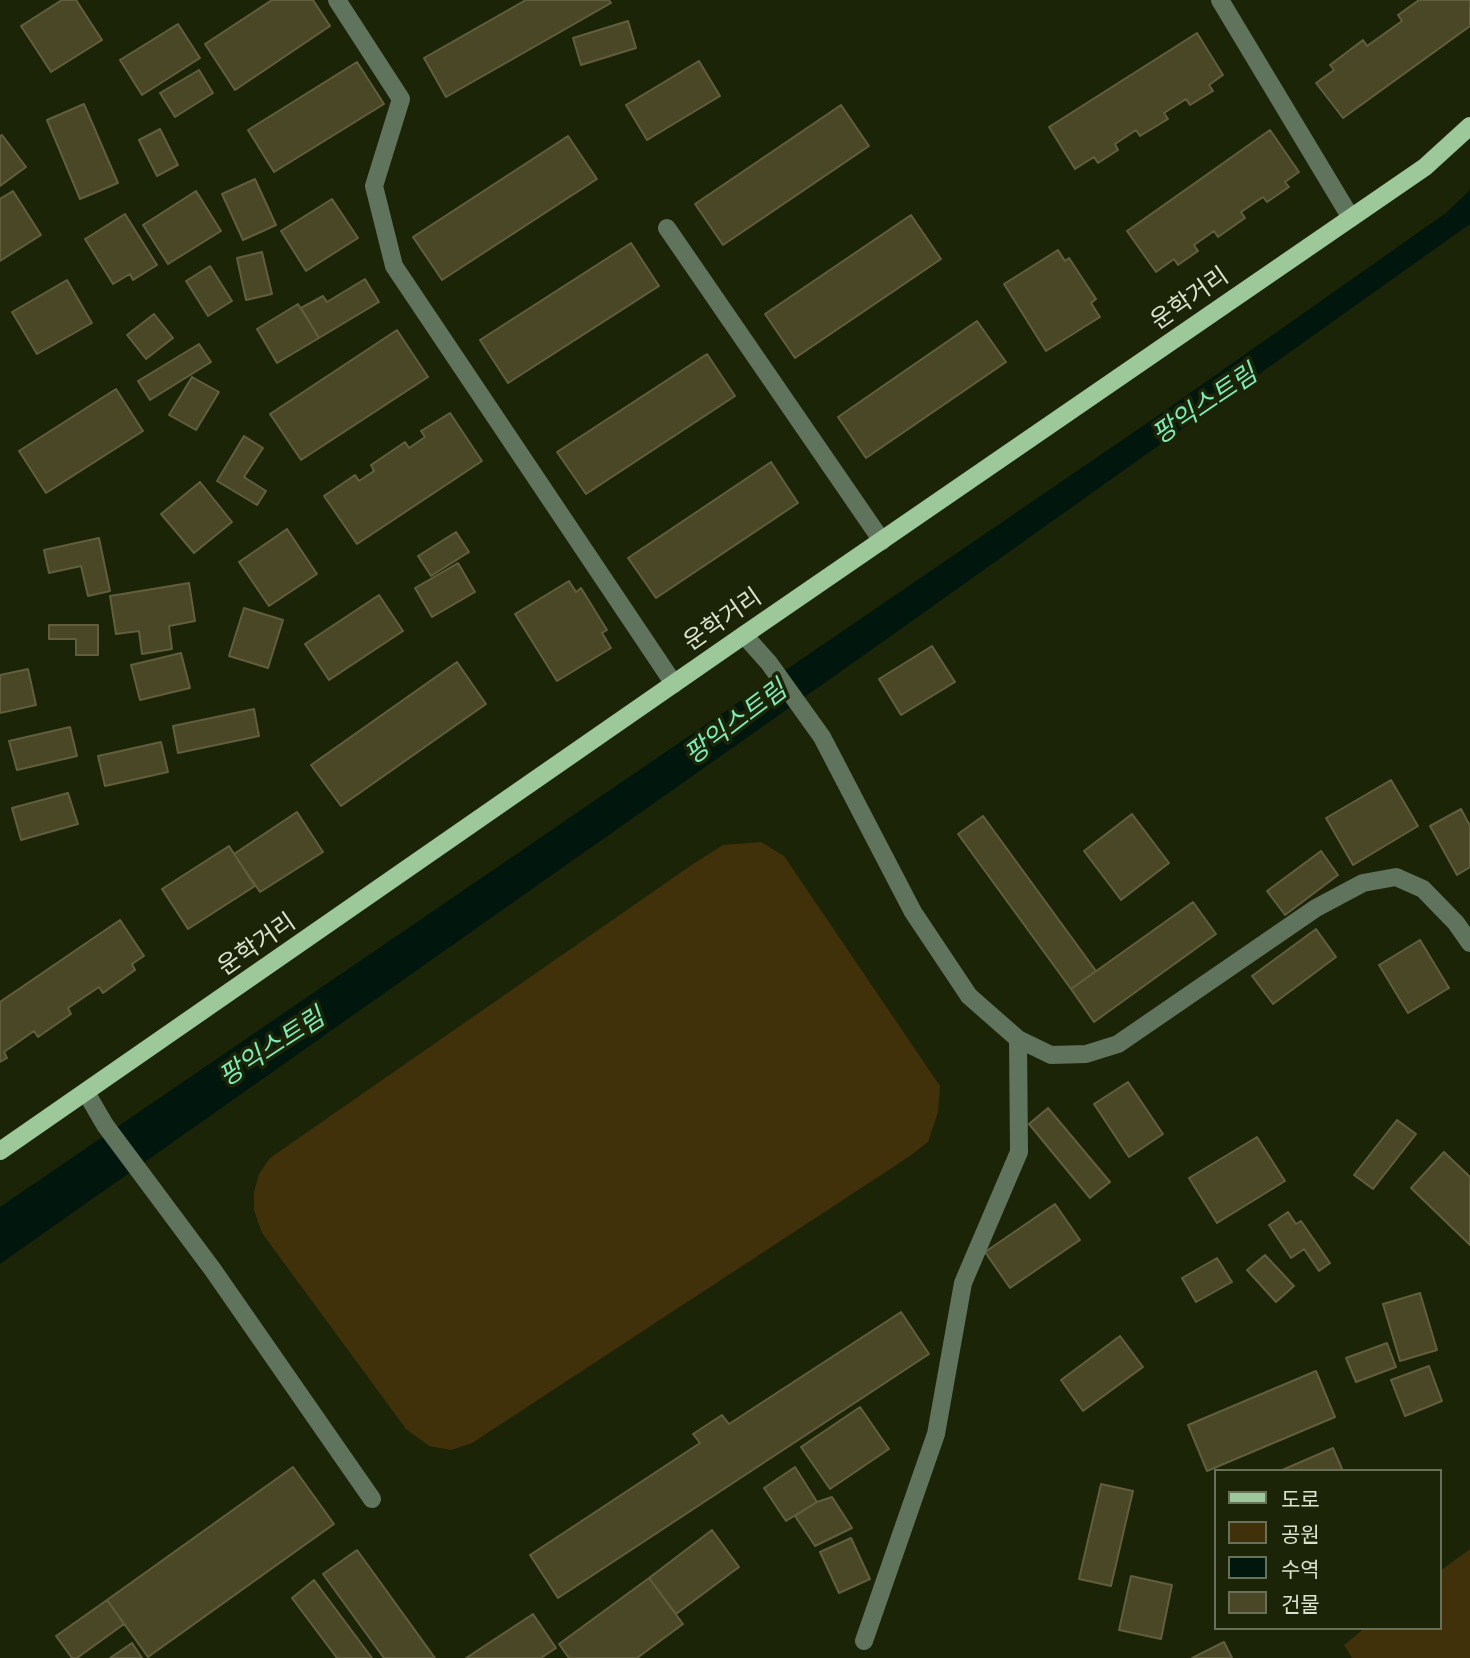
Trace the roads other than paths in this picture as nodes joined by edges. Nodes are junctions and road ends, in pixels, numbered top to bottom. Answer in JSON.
{"nodes":[{"id":1,"x":337,"y":0,"type":"edge"},
{"id":2,"x":1220,"y":0,"type":"edge"},
{"id":3,"x":1470,"y":126,"type":"edge"},
{"id":4,"x":1351,"y":218,"type":"junction"},
{"id":5,"x":667,"y":228,"type":"dead end"},
{"id":6,"x":882,"y":541,"type":"junction"},
{"id":7,"x":744,"y":635,"type":"junction"},
{"id":8,"x":674,"y":684,"type":"junction"},
{"id":9,"x":1470,"y":943,"type":"edge"},
{"id":10,"x":1018,"y":1039,"type":"junction"},
{"id":11,"x":87,"y":1094,"type":"junction"},
{"id":12,"x":0,"y":1152,"type":"edge"},
{"id":13,"x":372,"y":1499,"type":"dead end"},
{"id":14,"x":864,"y":1641,"type":"dead end"}],
"edges":[{"from":1,"to":8,"type":"street"},
{"from":2,"to":4,"type":"street"},
{"from":3,"to":4,"type":"main road","name":"운학거리"},
{"from":4,"to":6,"type":"main road","name":"운학거리"},
{"from":5,"to":6,"type":"street"},
{"from":6,"to":7,"type":"main road","name":"운학거리"},
{"from":7,"to":8,"type":"main road","name":"운학거리"},
{"from":7,"to":10,"type":"street"},
{"from":8,"to":11,"type":"main road","name":"운학거리"},
{"from":9,"to":10,"type":"street"},
{"from":10,"to":14,"type":"street"},
{"from":11,"to":12,"type":"main road","name":"운학거리"},
{"from":11,"to":13,"type":"street"}]}
